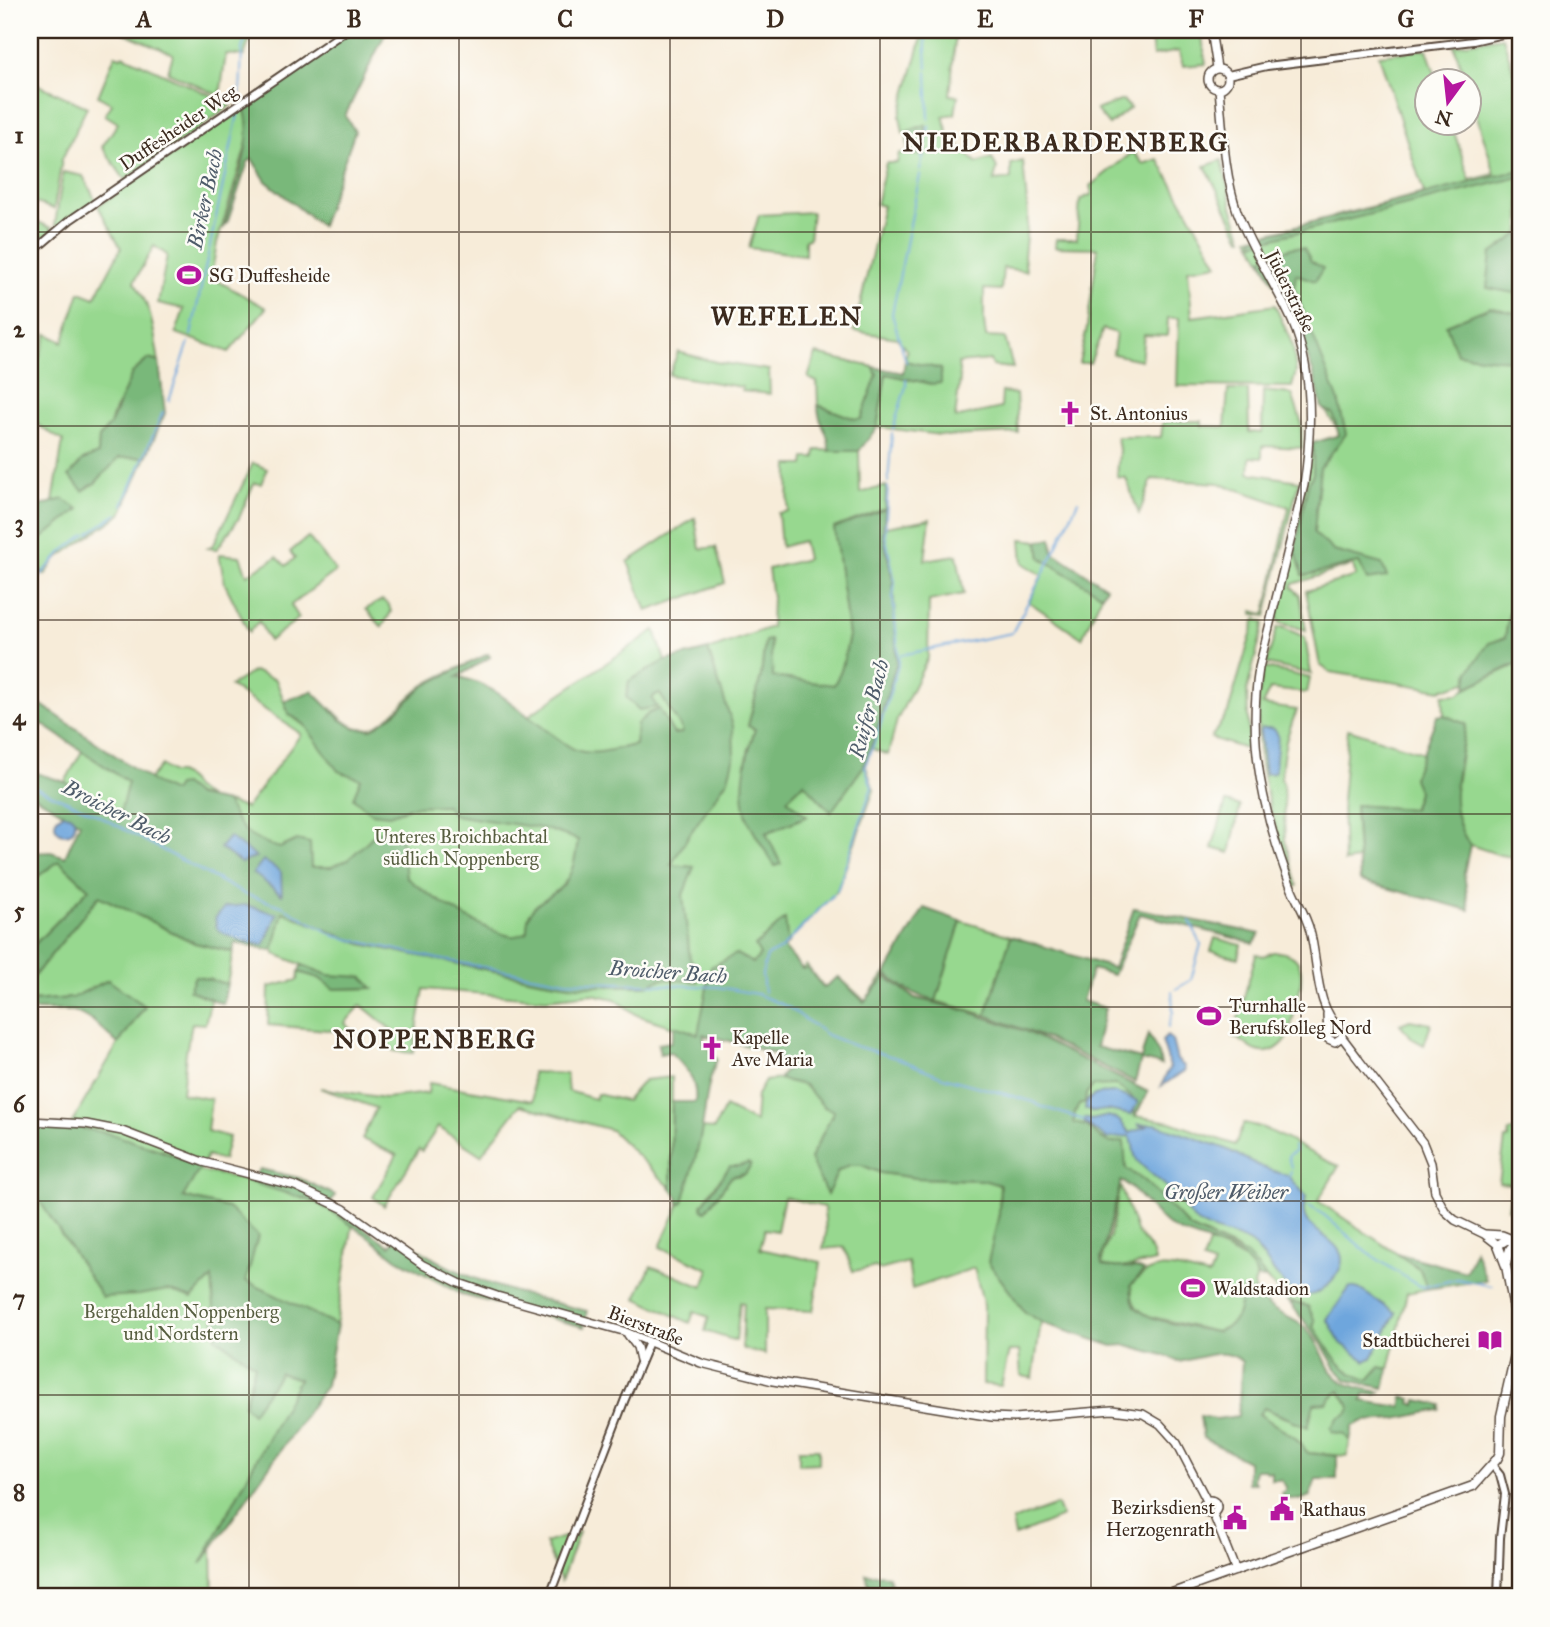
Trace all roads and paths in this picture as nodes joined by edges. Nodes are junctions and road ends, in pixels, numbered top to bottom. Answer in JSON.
{"nodes":[{"id":1,"x":346,"y":30,"type":"edge"},
{"id":2,"x":1211,"y":30,"type":"edge"},
{"id":3,"x":1520,"y":30,"type":"edge"},
{"id":4,"x":1217,"y":68,"type":"junction"},
{"id":5,"x":1228,"y":75,"type":"junction"},
{"id":6,"x":1219,"y":89,"type":"junction"},
{"id":7,"x":30,"y":254,"type":"edge"},
{"id":8,"x":1332,"y":1028,"type":"junction"},
{"id":9,"x":1341,"y":1039,"type":"junction"},
{"id":10,"x":30,"y":1121,"type":"edge"},
{"id":11,"x":1484,"y":1234,"type":"junction"},
{"id":12,"x":1517,"y":1239,"type":"edge"},
{"id":13,"x":1498,"y":1245,"type":"junction"},
{"id":14,"x":1506,"y":1266,"type":"junction"},
{"id":15,"x":625,"y":1332,"type":"junction"},
{"id":16,"x":649,"y":1342,"type":"junction"},
{"id":17,"x":640,"y":1360,"type":"junction"},
{"id":18,"x":1492,"y":1465,"type":"junction"},
{"id":19,"x":1236,"y":1570,"type":"junction"},
{"id":20,"x":550,"y":1597,"type":"edge"},
{"id":21,"x":1161,"y":1597,"type":"edge"},
{"id":22,"x":1498,"y":1597,"type":"edge"}],
"edges":[{"from":1,"to":7,"type":"street","name":"Duffesheider Weg"},
{"from":2,"to":4,"type":"main road"},
{"from":3,"to":5,"type":"street"},
{"from":4,"to":5,"type":"main road"},
{"from":4,"to":6,"type":"main road"},
{"from":5,"to":6,"type":"main road"},
{"from":6,"to":8,"type":"main road","name":"Jüderstraße"},
{"from":8,"to":9,"type":"main road"},
{"from":8,"to":9,"type":"main road"},
{"from":9,"to":11,"type":"main road"},
{"from":10,"to":15,"type":"main road","name":"Bierstraße"},
{"from":11,"to":12,"type":"main road"},
{"from":11,"to":13,"type":"main road"},
{"from":12,"to":13,"type":"main road"},
{"from":12,"to":14,"type":"main road"},
{"from":13,"to":14,"type":"main road"},
{"from":14,"to":18,"type":"main road"},
{"from":15,"to":16,"type":"main road","name":"Bierstraße"},
{"from":15,"to":17,"type":"main road"},
{"from":16,"to":17,"type":"street"},
{"from":16,"to":19,"type":"main road","name":"Bierstraße"},
{"from":17,"to":20,"type":"street"},
{"from":18,"to":19,"type":"main road"},
{"from":18,"to":22,"type":"street"},
{"from":19,"to":21,"type":"main road"}]}
